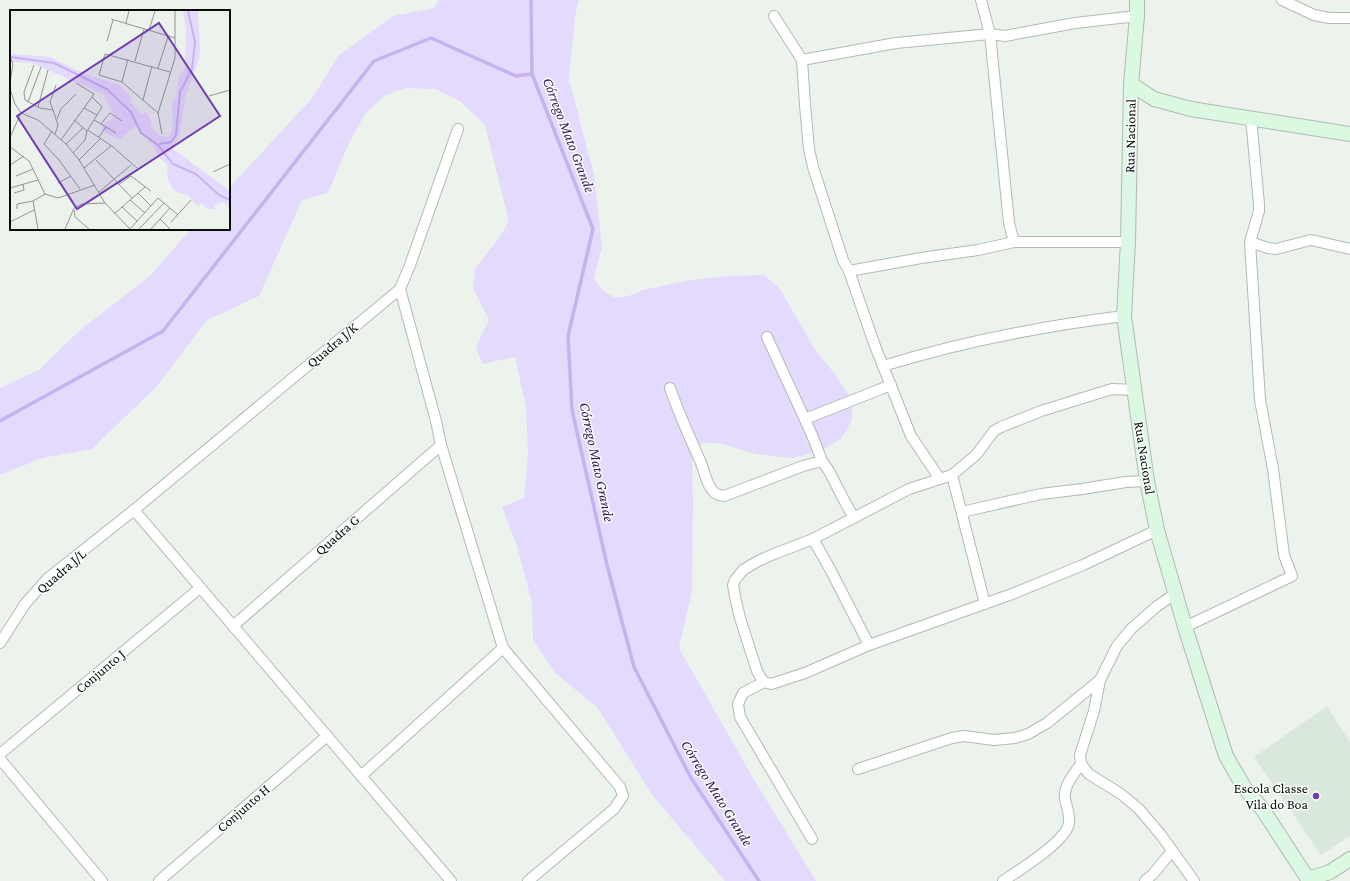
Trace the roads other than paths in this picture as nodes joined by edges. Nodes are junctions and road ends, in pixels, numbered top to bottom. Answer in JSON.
{"nodes":[{"id":1,"x":981,"y":0,"type":"edge"},
{"id":2,"x":1137,"y":0,"type":"edge"},
{"id":3,"x":1282,"y":0,"type":"edge"},
{"id":4,"x":774,"y":16,"type":"dead end"},
{"id":5,"x":1137,"y":16,"type":"junction"},
{"id":6,"x":1350,"y":18,"type":"edge"},
{"id":7,"x":990,"y":34,"type":"junction"},
{"id":8,"x":802,"y":60,"type":"junction"},
{"id":9,"x":1130,"y":84,"type":"junction"},
{"id":10,"x":1251,"y":118,"type":"junction"},
{"id":11,"x":458,"y":129,"type":"dead end"},
{"id":12,"x":1350,"y":134,"type":"edge"},
{"id":13,"x":1014,"y":242,"type":"junction"},
{"id":14,"x":1128,"y":242,"type":"junction"},
{"id":15,"x":1250,"y":242,"type":"junction"},
{"id":16,"x":1350,"y":249,"type":"edge"},
{"id":17,"x":849,"y":271,"type":"junction"},
{"id":18,"x":400,"y":289,"type":"junction"},
{"id":19,"x":1124,"y":316,"type":"junction"},
{"id":20,"x":767,"y":337,"type":"dead end"},
{"id":21,"x":883,"y":366,"type":"junction"},
{"id":22,"x":891,"y":385,"type":"junction"},
{"id":23,"x":670,"y":388,"type":"dead end"},
{"id":24,"x":1135,"y":390,"type":"junction"},
{"id":25,"x":805,"y":419,"type":"junction"},
{"id":26,"x":441,"y":445,"type":"junction"},
{"id":27,"x":822,"y":461,"type":"junction"},
{"id":28,"x":952,"y":474,"type":"junction"},
{"id":29,"x":940,"y":479,"type":"junction"},
{"id":30,"x":1147,"y":482,"type":"junction"},
{"id":31,"x":134,"y":510,"type":"junction"},
{"id":32,"x":962,"y":512,"type":"junction"},
{"id":33,"x":854,"y":518,"type":"junction"},
{"id":34,"x":1157,"y":530,"type":"junction"},
{"id":35,"x":813,"y":539,"type":"junction"},
{"id":36,"x":200,"y":588,"type":"junction"},
{"id":37,"x":1176,"y":593,"type":"junction"},
{"id":38,"x":985,"y":604,"type":"junction"},
{"id":39,"x":233,"y":626,"type":"junction"},
{"id":40,"x":1185,"y":627,"type":"junction"},
{"id":41,"x":0,"y":643,"type":"edge"},
{"id":42,"x":869,"y":645,"type":"junction"},
{"id":43,"x":503,"y":648,"type":"junction"},
{"id":44,"x":1100,"y":680,"type":"junction"},
{"id":45,"x":764,"y":682,"type":"junction"},
{"id":46,"x":327,"y":736,"type":"junction"},
{"id":47,"x":0,"y":754,"type":"edge"},
{"id":48,"x":0,"y":759,"type":"edge"},
{"id":49,"x":1081,"y":764,"type":"junction"},
{"id":50,"x":858,"y":769,"type":"dead end"},
{"id":51,"x":361,"y":776,"type":"junction"},
{"id":52,"x":812,"y":839,"type":"dead end"},
{"id":53,"x":1172,"y":851,"type":"junction"},
{"id":54,"x":1350,"y":859,"type":"edge"},
{"id":55,"x":99,"y":880,"type":"edge"},
{"id":56,"x":1308,"y":880,"type":"edge"},
{"id":57,"x":159,"y":881,"type":"edge"},
{"id":58,"x":451,"y":881,"type":"edge"},
{"id":59,"x":528,"y":881,"type":"edge"},
{"id":60,"x":1003,"y":881,"type":"edge"},
{"id":61,"x":1145,"y":881,"type":"edge"},
{"id":62,"x":1194,"y":881,"type":"edge"}],
"edges":[{"from":1,"to":7,"type":"street"},
{"from":2,"to":5,"type":"street","name":"Rua Nacional"},
{"from":3,"to":6,"type":"street"},
{"from":4,"to":8,"type":"street"},
{"from":5,"to":7,"type":"street"},
{"from":5,"to":9,"type":"street","name":"Rua Nacional"},
{"from":7,"to":8,"type":"street"},
{"from":7,"to":13,"type":"street"},
{"from":8,"to":17,"type":"street"},
{"from":9,"to":10,"type":"street"},
{"from":9,"to":14,"type":"street","name":"Rua Nacional"},
{"from":10,"to":12,"type":"street"},
{"from":10,"to":15,"type":"street"},
{"from":11,"to":18,"type":"street","name":"Quadra J/K"},
{"from":13,"to":14,"type":"street"},
{"from":13,"to":17,"type":"street"},
{"from":14,"to":19,"type":"street","name":"Rua Nacional"},
{"from":15,"to":16,"type":"street"},
{"from":15,"to":40,"type":"street"},
{"from":17,"to":21,"type":"street"},
{"from":18,"to":26,"type":"street"},
{"from":18,"to":31,"type":"street","name":"Quadra J/K"},
{"from":19,"to":21,"type":"street"},
{"from":19,"to":24,"type":"street","name":"Rua Nacional"},
{"from":20,"to":25,"type":"street"},
{"from":21,"to":22,"type":"street"},
{"from":22,"to":25,"type":"street"},
{"from":22,"to":29,"type":"street"},
{"from":23,"to":27,"type":"street"},
{"from":24,"to":28,"type":"street"},
{"from":24,"to":30,"type":"street","name":"Rua Nacional"},
{"from":25,"to":27,"type":"street"},
{"from":26,"to":39,"type":"street","name":"Quadra G"},
{"from":26,"to":43,"type":"street"},
{"from":27,"to":33,"type":"street"},
{"from":28,"to":29,"type":"street"},
{"from":28,"to":32,"type":"street"},
{"from":29,"to":33,"type":"street"},
{"from":30,"to":32,"type":"street"},
{"from":30,"to":34,"type":"street","name":"Rua Nacional"},
{"from":31,"to":36,"type":"street"},
{"from":31,"to":41,"type":"street","name":"Quadra J/L"},
{"from":32,"to":38,"type":"street"},
{"from":33,"to":35,"type":"street"},
{"from":34,"to":37,"type":"street","name":"Rua Nacional"},
{"from":34,"to":38,"type":"street"},
{"from":35,"to":42,"type":"street"},
{"from":35,"to":45,"type":"street"},
{"from":36,"to":39,"type":"street"},
{"from":36,"to":47,"type":"street","name":"Conjunto J"},
{"from":37,"to":40,"type":"street","name":"Rua Nacional"},
{"from":37,"to":44,"type":"street"},
{"from":38,"to":42,"type":"street"},
{"from":39,"to":46,"type":"street"},
{"from":40,"to":56,"type":"street","name":"Rua Nacional"},
{"from":42,"to":45,"type":"street"},
{"from":43,"to":51,"type":"street"},
{"from":43,"to":59,"type":"street"},
{"from":44,"to":49,"type":"street"},
{"from":44,"to":50,"type":"street"},
{"from":45,"to":52,"type":"street"},
{"from":46,"to":51,"type":"street"},
{"from":46,"to":57,"type":"street","name":"Conjunto H"},
{"from":48,"to":55,"type":"street"},
{"from":49,"to":53,"type":"street"},
{"from":49,"to":60,"type":"street"},
{"from":51,"to":58,"type":"street"},
{"from":53,"to":61,"type":"street"},
{"from":53,"to":62,"type":"street"},
{"from":54,"to":56,"type":"street"}]}
